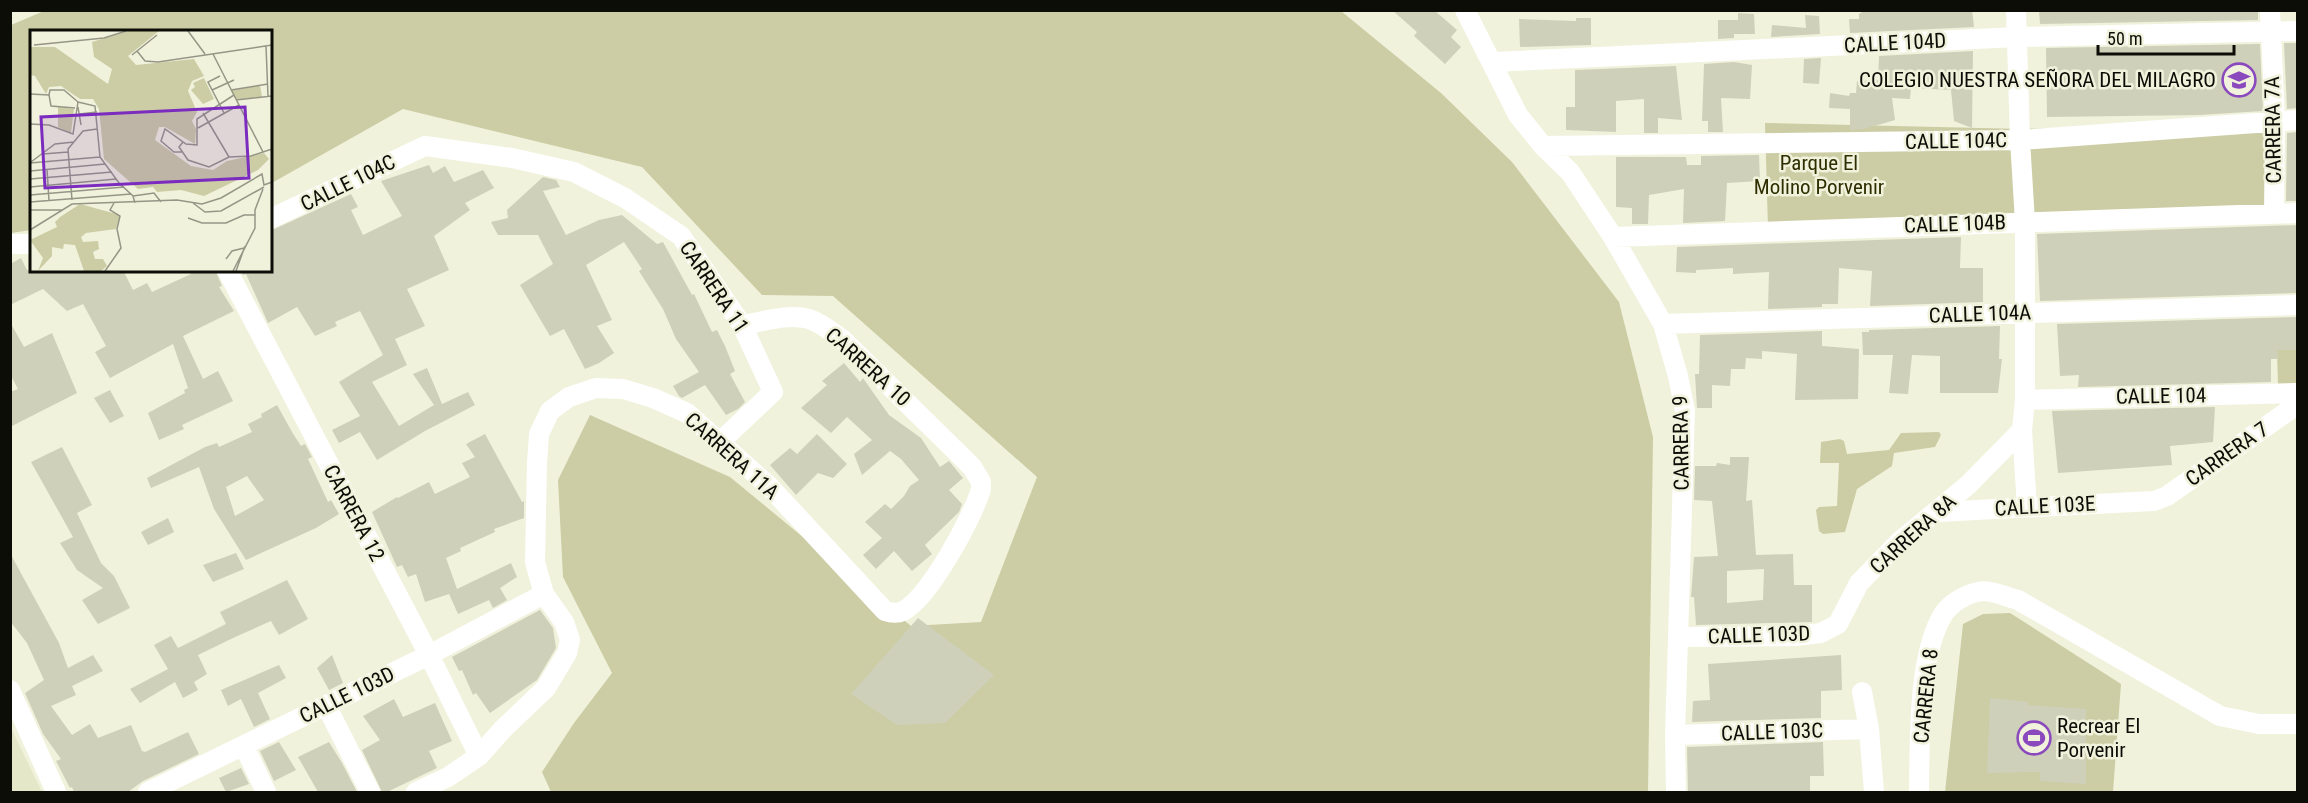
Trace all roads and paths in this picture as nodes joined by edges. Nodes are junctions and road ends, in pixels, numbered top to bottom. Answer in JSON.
{"nodes":[{"id":1,"x":1465,"y":10,"type":"edge"},
{"id":2,"x":2016,"y":10,"type":"edge"},
{"id":3,"x":2270,"y":10,"type":"edge"},
{"id":4,"x":2271,"y":31,"type":"junction"},
{"id":5,"x":2298,"y":31,"type":"edge"},
{"id":6,"x":2017,"y":37,"type":"junction"},
{"id":7,"x":1493,"y":62,"type":"junction"},
{"id":8,"x":2275,"y":120,"type":"junction"},
{"id":9,"x":2298,"y":120,"type":"edge"},
{"id":10,"x":2020,"y":140,"type":"junction"},
{"id":11,"x":425,"y":146,"type":"joint"},
{"id":12,"x":1543,"y":146,"type":"junction"},
{"id":13,"x":2298,"y":213,"type":"edge"},
{"id":14,"x":2274,"y":214,"type":"junction"},
{"id":15,"x":272,"y":218,"type":"edge"},
{"id":16,"x":2025,"y":222,"type":"junction"},
{"id":17,"x":1614,"y":237,"type":"junction"},
{"id":18,"x":10,"y":244,"type":"edge"},
{"id":19,"x":30,"y":244,"type":"edge"},
{"id":20,"x":228,"y":272,"type":"edge"},
{"id":21,"x":2298,"y":305,"type":"edge"},
{"id":22,"x":2026,"y":312,"type":"junction"},
{"id":23,"x":1663,"y":324,"type":"junction"},
{"id":24,"x":742,"y":325,"type":"junction"},
{"id":25,"x":2298,"y":393,"type":"edge"},
{"id":26,"x":2025,"y":400,"type":"junction"},
{"id":27,"x":2298,"y":404,"type":"edge"},
{"id":28,"x":2022,"y":430,"type":"junction"},
{"id":29,"x":722,"y":441,"type":"junction"},
{"id":30,"x":2154,"y":501,"type":"joint"},
{"id":31,"x":2027,"y":507,"type":"junction"},
{"id":32,"x":1937,"y":512,"type":"junction"},
{"id":33,"x":544,"y":594,"type":"junction"},
{"id":34,"x":916,"y":601,"type":"joint"},
{"id":35,"x":1838,"y":624,"type":"joint"},
{"id":36,"x":1678,"y":637,"type":"junction"},
{"id":37,"x":429,"y":655,"type":"junction"},
{"id":38,"x":10,"y":690,"type":"edge"},
{"id":39,"x":1862,"y":692,"type":"dead end"},
{"id":40,"x":326,"y":705,"type":"junction"},
{"id":41,"x":2298,"y":724,"type":"edge"},
{"id":42,"x":1869,"y":729,"type":"junction"},
{"id":43,"x":1676,"y":735,"type":"junction"},
{"id":44,"x":244,"y":746,"type":"junction"},
{"id":45,"x":479,"y":756,"type":"junction"},
{"id":46,"x":160,"y":790,"type":"edge"},
{"id":47,"x":56,"y":792,"type":"edge"},
{"id":48,"x":266,"y":792,"type":"edge"},
{"id":49,"x":370,"y":792,"type":"edge"},
{"id":50,"x":416,"y":792,"type":"edge"},
{"id":51,"x":1676,"y":792,"type":"edge"},
{"id":52,"x":1874,"y":792,"type":"edge"},
{"id":53,"x":1919,"y":792,"type":"edge"}],
"edges":[{"from":1,"to":7,"type":"street","name":"CARRERA 9"},
{"from":2,"to":6,"type":"street"},
{"from":3,"to":4,"type":"street","name":"CARRERA 7A"},
{"from":4,"to":5,"type":"street","name":"CALLE 104D"},
{"from":4,"to":6,"type":"street","name":"CALLE 104D"},
{"from":4,"to":8,"type":"street","name":"CARRERA 7A"},
{"from":6,"to":7,"type":"street","name":"CALLE 104D"},
{"from":6,"to":10,"type":"street"},
{"from":7,"to":12,"type":"street","name":"CARRERA 9"},
{"from":8,"to":9,"type":"street","name":"CALLE 104C"},
{"from":8,"to":10,"type":"street","name":"CALLE 104C"},
{"from":8,"to":14,"type":"street","name":"CARRERA 7A"},
{"from":10,"to":12,"type":"street","name":"CALLE 104C"},
{"from":10,"to":16,"type":"street"},
{"from":11,"to":15,"type":"street","name":"CALLE 104C"},
{"from":11,"to":24,"type":"street","name":"CARRERA 11"},
{"from":12,"to":17,"type":"street","name":"CARRERA 9"},
{"from":13,"to":14,"type":"street","name":"CALLE 104B"},
{"from":14,"to":16,"type":"street","name":"CALLE 104B"},
{"from":16,"to":17,"type":"street","name":"CALLE 104B"},
{"from":16,"to":22,"type":"street"},
{"from":17,"to":23,"type":"street","name":"CARRERA 9"},
{"from":18,"to":19,"type":"street"},
{"from":20,"to":37,"type":"street","name":"CARRERA 12"},
{"from":21,"to":22,"type":"street","name":"CALLE 104A"},
{"from":22,"to":23,"type":"street","name":"CALLE 104A"},
{"from":22,"to":26,"type":"street"},
{"from":23,"to":36,"type":"street","name":"CARRERA 9"},
{"from":24,"to":29,"type":"street","name":"CARRERA 11"},
{"from":24,"to":34,"type":"street","name":"CARRERA 10"},
{"from":25,"to":26,"type":"street","name":"CALLE 104"},
{"from":26,"to":28,"type":"street"},
{"from":27,"to":30,"type":"street","name":"CARRERA 7"},
{"from":28,"to":31,"type":"street"},
{"from":28,"to":32,"type":"street","name":"CARRERA 8A"},
{"from":29,"to":33,"type":"street","name":"CARRERA 11A"},
{"from":29,"to":34,"type":"street","name":"CARRERA 11A"},
{"from":30,"to":31,"type":"street","name":"CALLE 103E"},
{"from":31,"to":32,"type":"street","name":"CALLE 103E"},
{"from":32,"to":35,"type":"street","name":"CARRERA 8A"},
{"from":33,"to":37,"type":"street","name":"CALLE 103D"},
{"from":33,"to":45,"type":"street","name":"CARRERA 11A"},
{"from":35,"to":36,"type":"street","name":"CALLE 103D"},
{"from":36,"to":43,"type":"street","name":"CARRERA 9"},
{"from":37,"to":40,"type":"street","name":"CALLE 103D"},
{"from":37,"to":45,"type":"street","name":"CARRERA 12"},
{"from":38,"to":47,"type":"street"},
{"from":39,"to":42,"type":"street"},
{"from":40,"to":44,"type":"street","name":"CALLE 103D"},
{"from":40,"to":49,"type":"street"},
{"from":41,"to":53,"type":"street","name":"CARRERA 8"},
{"from":42,"to":43,"type":"street","name":"CALLE 103C"},
{"from":42,"to":52,"type":"street"},
{"from":43,"to":51,"type":"street","name":"CARRERA 9"},
{"from":44,"to":46,"type":"street","name":"CALLE 103D"},
{"from":44,"to":48,"type":"street"},
{"from":45,"to":50,"type":"street"}]}
